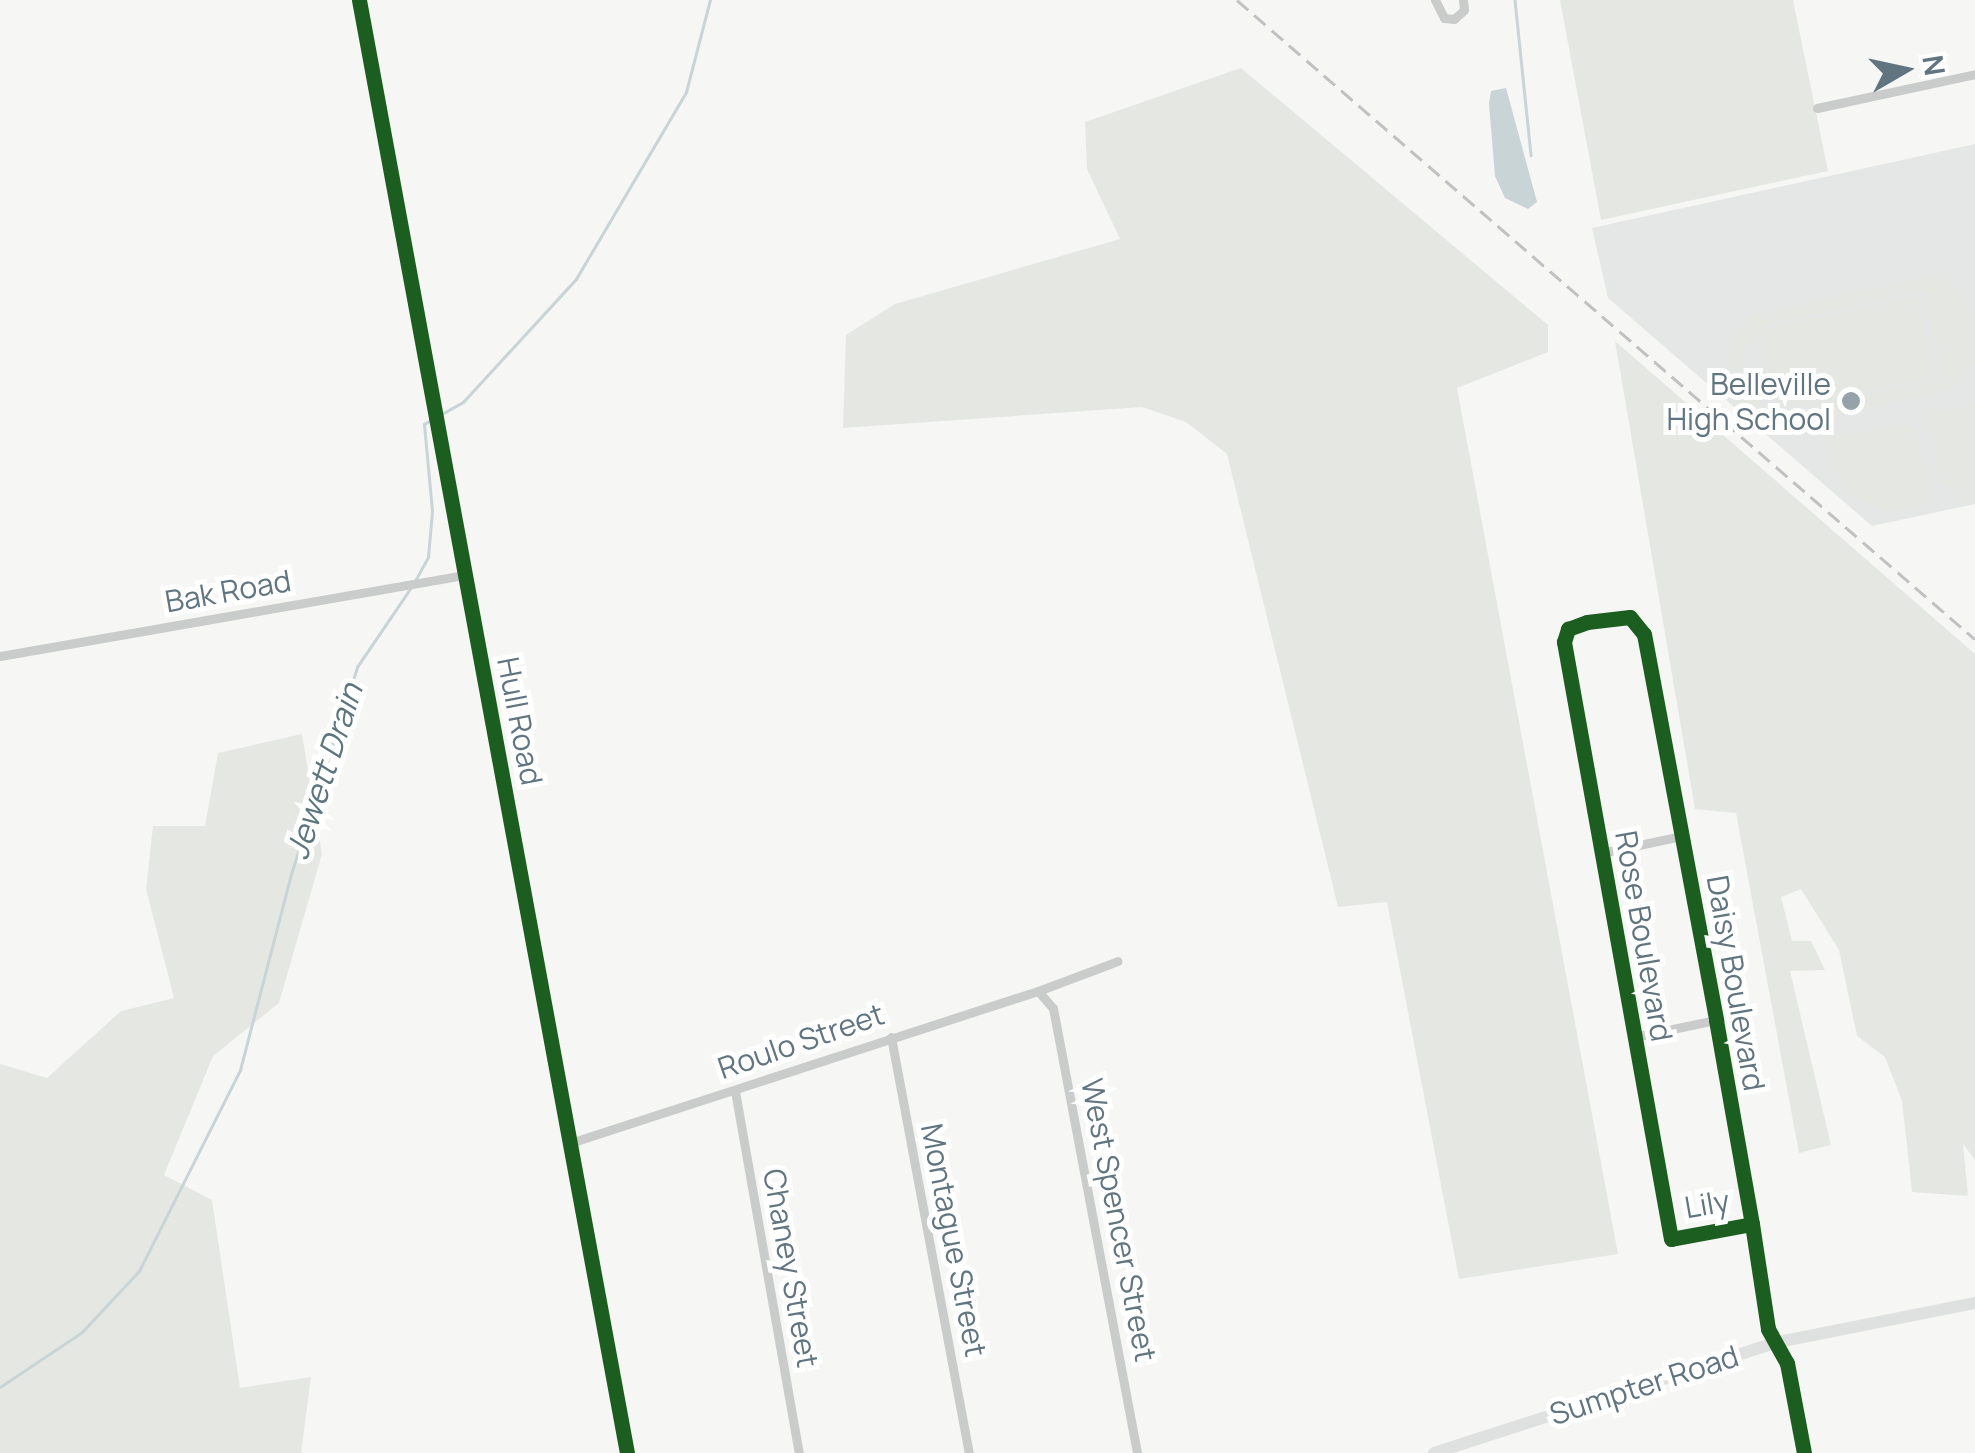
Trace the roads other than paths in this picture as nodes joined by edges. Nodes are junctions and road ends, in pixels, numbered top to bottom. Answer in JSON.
{"nodes":[{"id":1,"x":359,"y":0,"type":"edge"},
{"id":2,"x":1435,"y":0,"type":"edge"},
{"id":3,"x":1463,"y":0,"type":"edge"},
{"id":4,"x":1975,"y":74,"type":"edge"},
{"id":5,"x":1816,"y":108,"type":"dead end"},
{"id":6,"x":465,"y":575,"type":"junction"},
{"id":7,"x":1564,"y":642,"type":"joint"},
{"id":8,"x":0,"y":656,"type":"edge"},
{"id":9,"x":1682,"y":836,"type":"junction"},
{"id":10,"x":1601,"y":853,"type":"junction"},
{"id":11,"x":1118,"y":960,"type":"dead end"},
{"id":12,"x":1042,"y":995,"type":"junction"},
{"id":13,"x":1716,"y":1020,"type":"junction"},
{"id":14,"x":891,"y":1037,"type":"junction"},
{"id":15,"x":1634,"y":1037,"type":"junction"},
{"id":16,"x":734,"y":1091,"type":"junction"},
{"id":17,"x":570,"y":1143,"type":"junction"},
{"id":18,"x":1752,"y":1224,"type":"junction"},
{"id":19,"x":1671,"y":1239,"type":"joint"},
{"id":20,"x":1975,"y":1303,"type":"edge"},
{"id":21,"x":1778,"y":1342,"type":"junction"},
{"id":22,"x":626,"y":1453,"type":"edge"},
{"id":23,"x":799,"y":1453,"type":"edge"},
{"id":24,"x":969,"y":1453,"type":"edge"},
{"id":25,"x":1137,"y":1453,"type":"edge"},
{"id":26,"x":1434,"y":1453,"type":"edge"},
{"id":27,"x":1804,"y":1453,"type":"edge"}],
"edges":[{"from":1,"to":6,"type":"street","name":"Hull Road"},
{"from":2,"to":3,"type":"street"},
{"from":4,"to":5,"type":"street"},
{"from":6,"to":8,"type":"street","name":"Bak Road"},
{"from":6,"to":17,"type":"street","name":"Hull Road"},
{"from":7,"to":9,"type":"street","name":"Daisy Boulevard"},
{"from":7,"to":10,"type":"street","name":"Rose Boulevard"},
{"from":9,"to":10,"type":"street"},
{"from":9,"to":13,"type":"street","name":"Daisy Boulevard"},
{"from":10,"to":15,"type":"street","name":"Rose Boulevard"},
{"from":11,"to":12,"type":"street","name":"Roulo Street"},
{"from":12,"to":14,"type":"street","name":"Roulo Street"},
{"from":12,"to":25,"type":"street","name":"West Spencer Street"},
{"from":13,"to":15,"type":"street"},
{"from":13,"to":18,"type":"street","name":"Daisy Boulevard"},
{"from":14,"to":16,"type":"street","name":"Roulo Street"},
{"from":14,"to":24,"type":"street","name":"Montague Street"},
{"from":15,"to":19,"type":"street","name":"Rose Boulevard"},
{"from":16,"to":17,"type":"street","name":"Roulo Street"},
{"from":16,"to":23,"type":"street","name":"Chaney Street"},
{"from":17,"to":22,"type":"street","name":"Hull Road"},
{"from":18,"to":19,"type":"street","name":"Lily"},
{"from":18,"to":21,"type":"street","name":"Daisy Boulevard"},
{"from":20,"to":21,"type":"street","name":"Sumpter Road"},
{"from":21,"to":26,"type":"street","name":"Sumpter Road"},
{"from":21,"to":27,"type":"street","name":"Daisy Boulevard"}]}
